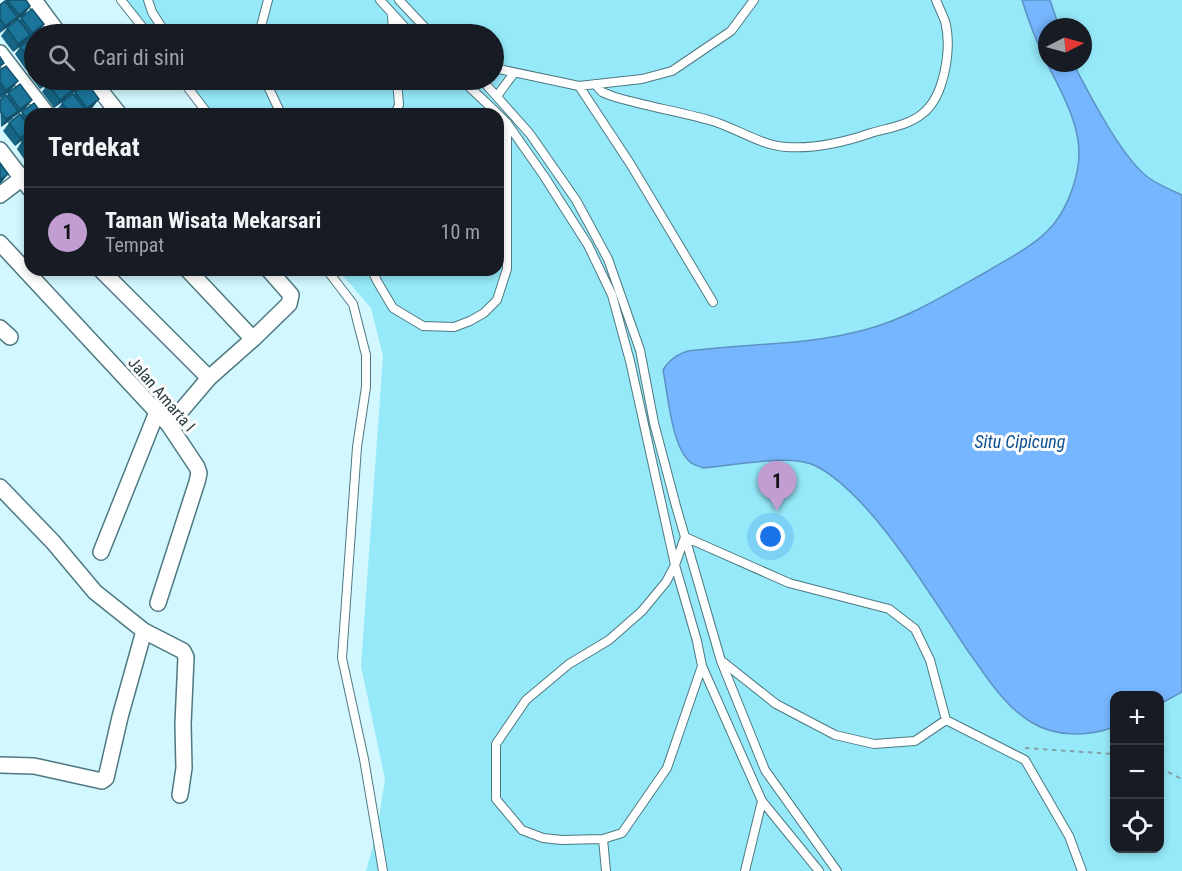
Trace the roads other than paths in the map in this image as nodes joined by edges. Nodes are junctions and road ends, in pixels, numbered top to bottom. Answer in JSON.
{"nodes":[{"id":1,"x":34,"y":0,"type":"edge"},
{"id":2,"x":121,"y":0,"type":"edge"},
{"id":3,"x":148,"y":0,"type":"edge"},
{"id":4,"x":268,"y":0,"type":"edge"},
{"id":5,"x":380,"y":0,"type":"edge"},
{"id":6,"x":399,"y":0,"type":"edge"},
{"id":7,"x":754,"y":0,"type":"edge"},
{"id":8,"x":936,"y":0,"type":"edge"},
{"id":9,"x":392,"y":14,"type":"junction"},
{"id":10,"x":52,"y":24,"type":"edge"},
{"id":11,"x":140,"y":24,"type":"edge"},
{"id":12,"x":161,"y":24,"type":"edge"},
{"id":13,"x":262,"y":24,"type":"edge"},
{"id":14,"x":392,"y":24,"type":"edge"},
{"id":15,"x":402,"y":24,"type":"edge"},
{"id":16,"x":422,"y":24,"type":"edge"},
{"id":17,"x":0,"y":53,"type":"edge"},
{"id":18,"x":504,"y":70,"type":"edge"},
{"id":19,"x":514,"y":73,"type":"junction"},
{"id":20,"x":24,"y":84,"type":"edge"},
{"id":21,"x":595,"y":84,"type":"junction"},
{"id":22,"x":579,"y":86,"type":"junction"},
{"id":23,"x":504,"y":87,"type":"edge"},
{"id":24,"x":29,"y":90,"type":"edge"},
{"id":25,"x":98,"y":90,"type":"edge"},
{"id":26,"x":190,"y":90,"type":"edge"},
{"id":27,"x":270,"y":90,"type":"edge"},
{"id":28,"x":398,"y":90,"type":"edge"},
{"id":29,"x":473,"y":90,"type":"edge"},
{"id":30,"x":491,"y":90,"type":"edge"},
{"id":31,"x":501,"y":90,"type":"edge"},
{"id":32,"x":497,"y":96,"type":"junction"},
{"id":33,"x":42,"y":108,"type":"edge"},
{"id":34,"x":110,"y":108,"type":"edge"},
{"id":35,"x":203,"y":108,"type":"edge"},
{"id":36,"x":278,"y":108,"type":"edge"},
{"id":37,"x":398,"y":108,"type":"edge"},
{"id":38,"x":492,"y":108,"type":"edge"},
{"id":39,"x":504,"y":120,"type":"edge"},
{"id":40,"x":507,"y":123,"type":"junction"},
{"id":41,"x":0,"y":150,"type":"edge"},
{"id":42,"x":24,"y":177,"type":"edge"},
{"id":43,"x":24,"y":182,"type":"edge"},
{"id":44,"x":0,"y":195,"type":"edge"},
{"id":45,"x":0,"y":245,"type":"edge"},
{"id":46,"x":24,"y":271,"type":"edge"},
{"id":47,"x":29,"y":276,"type":"edge"},
{"id":48,"x":107,"y":276,"type":"edge"},
{"id":49,"x":194,"y":276,"type":"edge"},
{"id":50,"x":274,"y":276,"type":"edge"},
{"id":51,"x":332,"y":276,"type":"edge"},
{"id":52,"x":374,"y":276,"type":"edge"},
{"id":53,"x":713,"y":302,"type":"dead end"},
{"id":54,"x":253,"y":339,"type":"junction"},
{"id":55,"x":210,"y":378,"type":"junction"},
{"id":56,"x":157,"y":412,"type":"junction"},
{"id":57,"x":170,"y":425,"type":"junction"},
{"id":58,"x":0,"y":487,"type":"edge"},
{"id":59,"x":685,"y":537,"type":"junction"},
{"id":60,"x":102,"y":552,"type":"dead end"},
{"id":61,"x":675,"y":565,"type":"junction"},
{"id":62,"x":158,"y":603,"type":"dead end"},
{"id":63,"x":144,"y":631,"type":"junction"},
{"id":64,"x":721,"y":661,"type":"junction"},
{"id":65,"x":702,"y":666,"type":"junction"},
{"id":66,"x":946,"y":720,"type":"junction"},
{"id":67,"x":0,"y":765,"type":"edge"},
{"id":68,"x":180,"y":795,"type":"dead end"},
{"id":69,"x":762,"y":801,"type":"junction"},
{"id":70,"x":603,"y":839,"type":"junction"},
{"id":71,"x":383,"y":871,"type":"edge"},
{"id":72,"x":606,"y":871,"type":"edge"},
{"id":73,"x":745,"y":871,"type":"edge"},
{"id":74,"x":819,"y":871,"type":"edge"},
{"id":75,"x":837,"y":871,"type":"edge"},
{"id":76,"x":1082,"y":871,"type":"edge"}],
"edges":[{"from":1,"to":10,"type":"street"},
{"from":2,"to":11,"type":"lane"},
{"from":3,"to":12,"type":"lane"},
{"from":4,"to":13,"type":"lane"},
{"from":5,"to":9,"type":"lane"},
{"from":6,"to":16,"type":"lane"},
{"from":7,"to":21,"type":"lane"},
{"from":8,"to":21,"type":"lane"},
{"from":9,"to":14,"type":"lane"},
{"from":9,"to":15,"type":"lane"},
{"from":17,"to":20,"type":"street"},
{"from":18,"to":19,"type":"lane"},
{"from":19,"to":22,"type":"lane"},
{"from":19,"to":23,"type":"lane"},
{"from":21,"to":22,"type":"lane"},
{"from":22,"to":53,"type":"lane"},
{"from":24,"to":33,"type":"street"},
{"from":25,"to":34,"type":"street"},
{"from":26,"to":35,"type":"lane"},
{"from":27,"to":36,"type":"lane"},
{"from":28,"to":37,"type":"lane"},
{"from":29,"to":38,"type":"lane"},
{"from":30,"to":32,"type":"lane"},
{"from":31,"to":32,"type":"lane"},
{"from":32,"to":59,"type":"lane"},
{"from":39,"to":40,"type":"lane"},
{"from":40,"to":52,"type":"lane"},
{"from":40,"to":61,"type":"lane"},
{"from":41,"to":42,"type":"street"},
{"from":43,"to":44,"type":"street"},
{"from":45,"to":46,"type":"street","name":"Jalan Amarta I"},
{"from":47,"to":56,"type":"street","name":"Jalan Amarta I"},
{"from":48,"to":55,"type":"street"},
{"from":49,"to":54,"type":"street"},
{"from":50,"to":54,"type":"street"},
{"from":51,"to":71,"type":"lane"},
{"from":54,"to":55,"type":"street"},
{"from":55,"to":57,"type":"street"},
{"from":56,"to":57,"type":"street","name":"Jalan Amarta I"},
{"from":56,"to":60,"type":"street"},
{"from":57,"to":62,"type":"street","name":"Jalan Amarta I"},
{"from":58,"to":63,"type":"street"},
{"from":59,"to":61,"type":"lane"},
{"from":59,"to":64,"type":"lane"},
{"from":59,"to":66,"type":"lane"},
{"from":61,"to":65,"type":"lane"},
{"from":61,"to":70,"type":"lane"},
{"from":63,"to":67,"type":"street"},
{"from":63,"to":68,"type":"street"},
{"from":64,"to":66,"type":"lane"},
{"from":64,"to":75,"type":"lane"},
{"from":65,"to":69,"type":"lane"},
{"from":65,"to":70,"type":"lane"},
{"from":66,"to":76,"type":"lane"},
{"from":69,"to":73,"type":"lane"},
{"from":69,"to":74,"type":"lane"},
{"from":70,"to":72,"type":"lane"}]}
